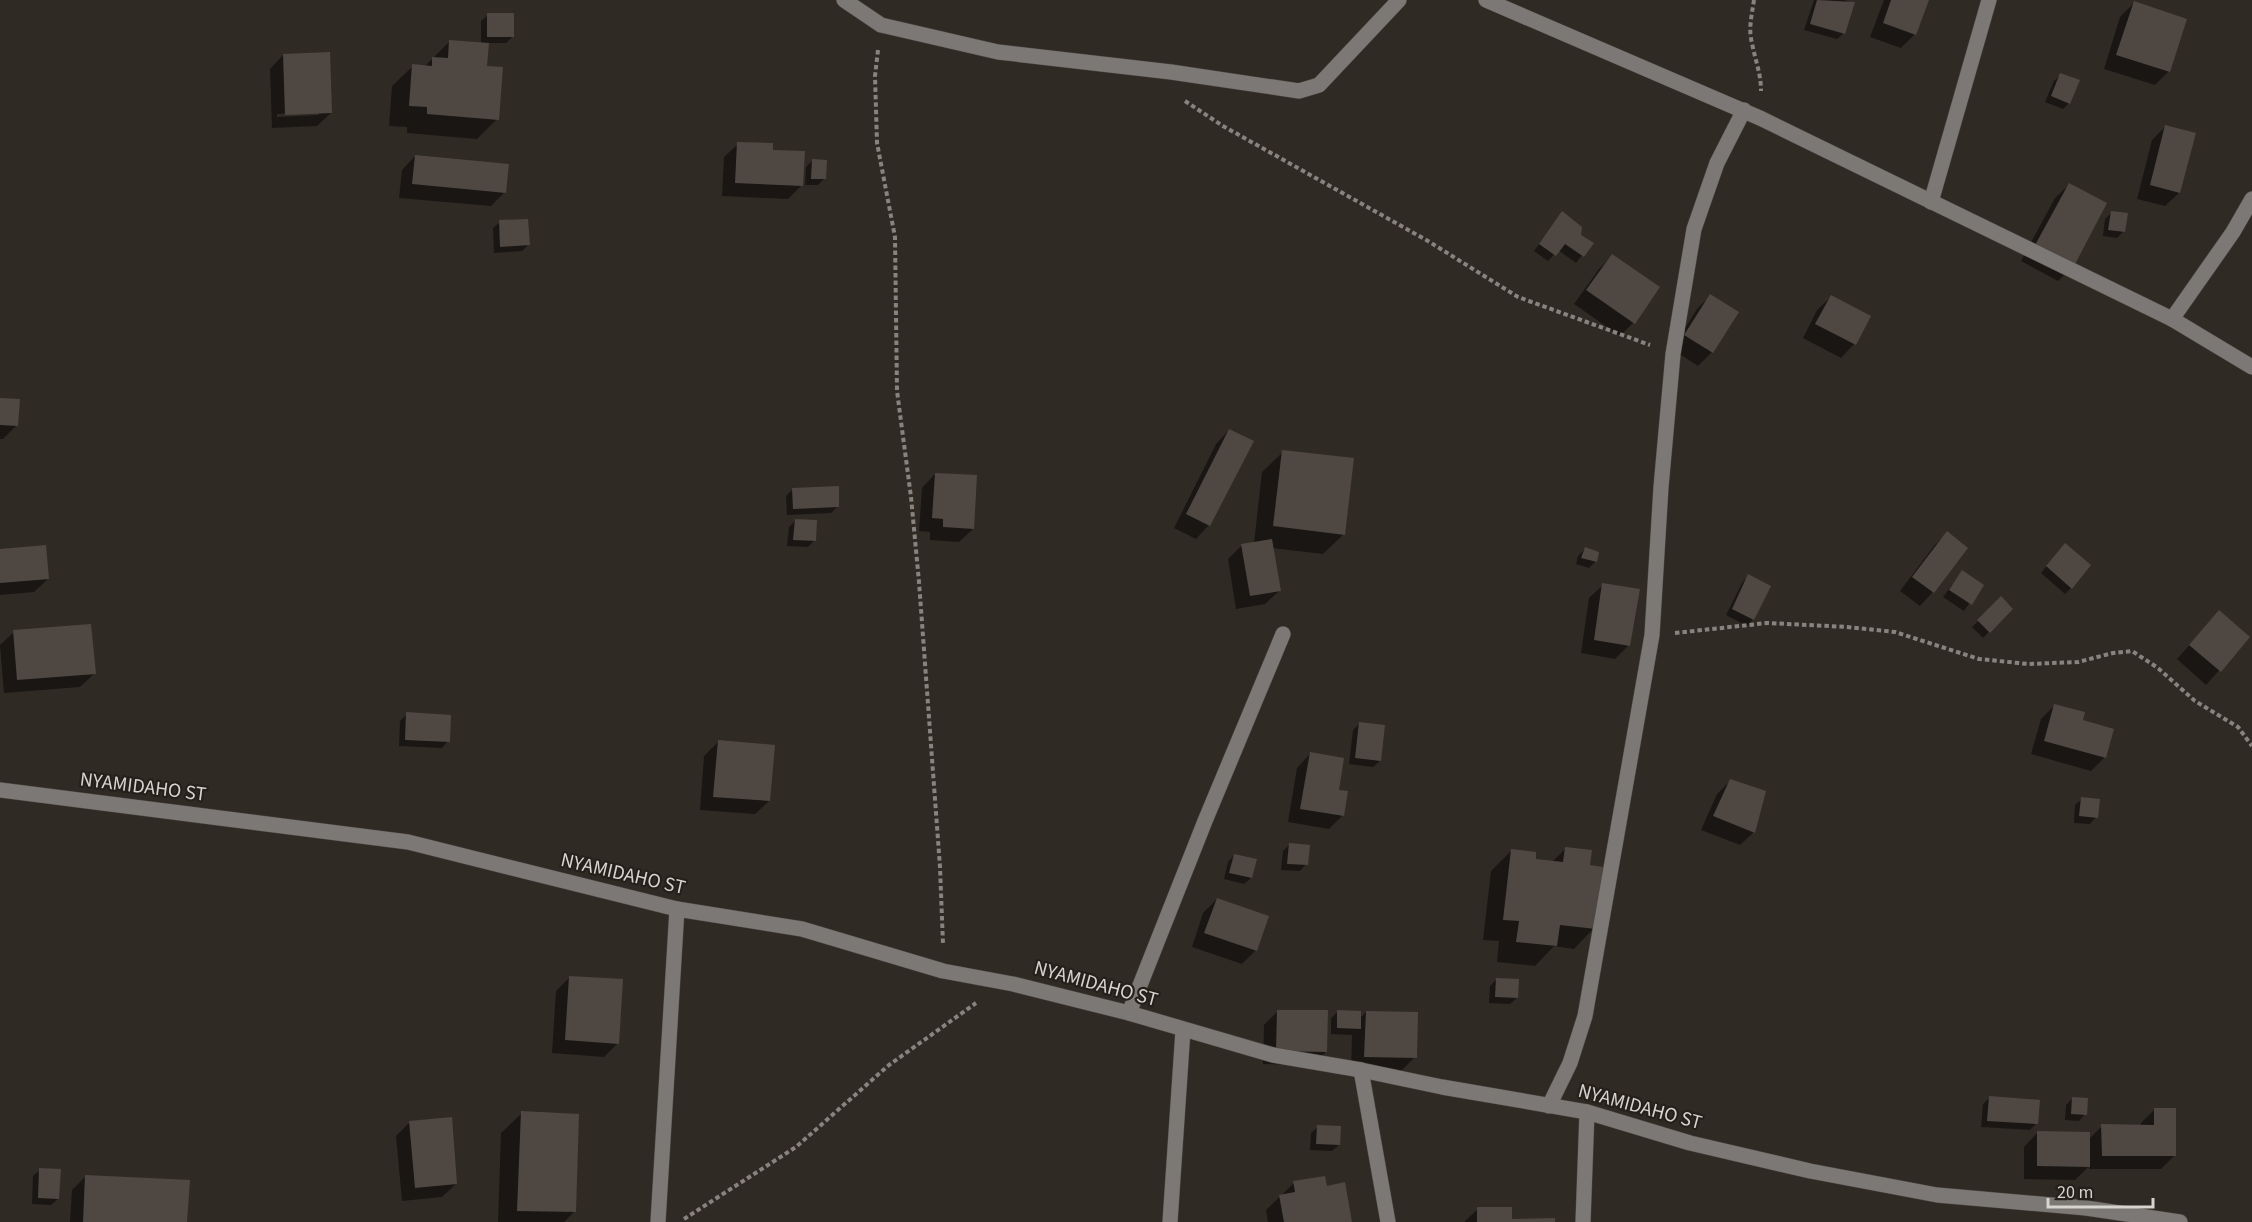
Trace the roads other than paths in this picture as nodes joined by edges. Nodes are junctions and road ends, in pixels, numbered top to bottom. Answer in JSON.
{"nodes":[{"id":1,"x":844,"y":0,"type":"edge"},
{"id":2,"x":1399,"y":0,"type":"edge"},
{"id":3,"x":1486,"y":0,"type":"edge"},
{"id":4,"x":1989,"y":0,"type":"edge"},
{"id":5,"x":1744,"y":110,"type":"junction"},
{"id":6,"x":2252,"y":199,"type":"edge"},
{"id":7,"x":1931,"y":202,"type":"junction"},
{"id":8,"x":2172,"y":318,"type":"junction"},
{"id":9,"x":2252,"y":367,"type":"edge"},
{"id":10,"x":1283,"y":634,"type":"dead end"},
{"id":11,"x":0,"y":790,"type":"edge"},
{"id":12,"x":677,"y":909,"type":"junction"},
{"id":13,"x":1129,"y":1013,"type":"junction"},
{"id":14,"x":1183,"y":1030,"type":"junction"},
{"id":15,"x":1361,"y":1070,"type":"junction"},
{"id":16,"x":1549,"y":1106,"type":"junction"},
{"id":17,"x":1587,"y":1112,"type":"junction"},
{"id":18,"x":2173,"y":1221,"type":"edge"},
{"id":19,"x":658,"y":1222,"type":"edge"},
{"id":20,"x":1170,"y":1222,"type":"edge"},
{"id":21,"x":1388,"y":1222,"type":"edge"},
{"id":22,"x":1583,"y":1222,"type":"edge"}],
"edges":[{"from":1,"to":2,"type":"street"},
{"from":3,"to":5,"type":"street"},
{"from":4,"to":7,"type":"street"},
{"from":5,"to":7,"type":"street"},
{"from":5,"to":16,"type":"street"},
{"from":6,"to":8,"type":"street"},
{"from":7,"to":8,"type":"street"},
{"from":8,"to":9,"type":"street"},
{"from":10,"to":13,"type":"street"},
{"from":11,"to":12,"type":"street","name":"NYAMIDAHO ST"},
{"from":12,"to":13,"type":"street","name":"NYAMIDAHO ST"},
{"from":12,"to":19,"type":"street"},
{"from":13,"to":14,"type":"street","name":"NYAMIDAHO ST"},
{"from":14,"to":15,"type":"street","name":"NYAMIDAHO ST"},
{"from":14,"to":20,"type":"street"},
{"from":15,"to":16,"type":"street","name":"NYAMIDAHO ST"},
{"from":15,"to":21,"type":"street"},
{"from":16,"to":17,"type":"street","name":"NYAMIDAHO ST"},
{"from":17,"to":18,"type":"street","name":"NYAMIDAHO ST"},
{"from":17,"to":22,"type":"street"}]}
